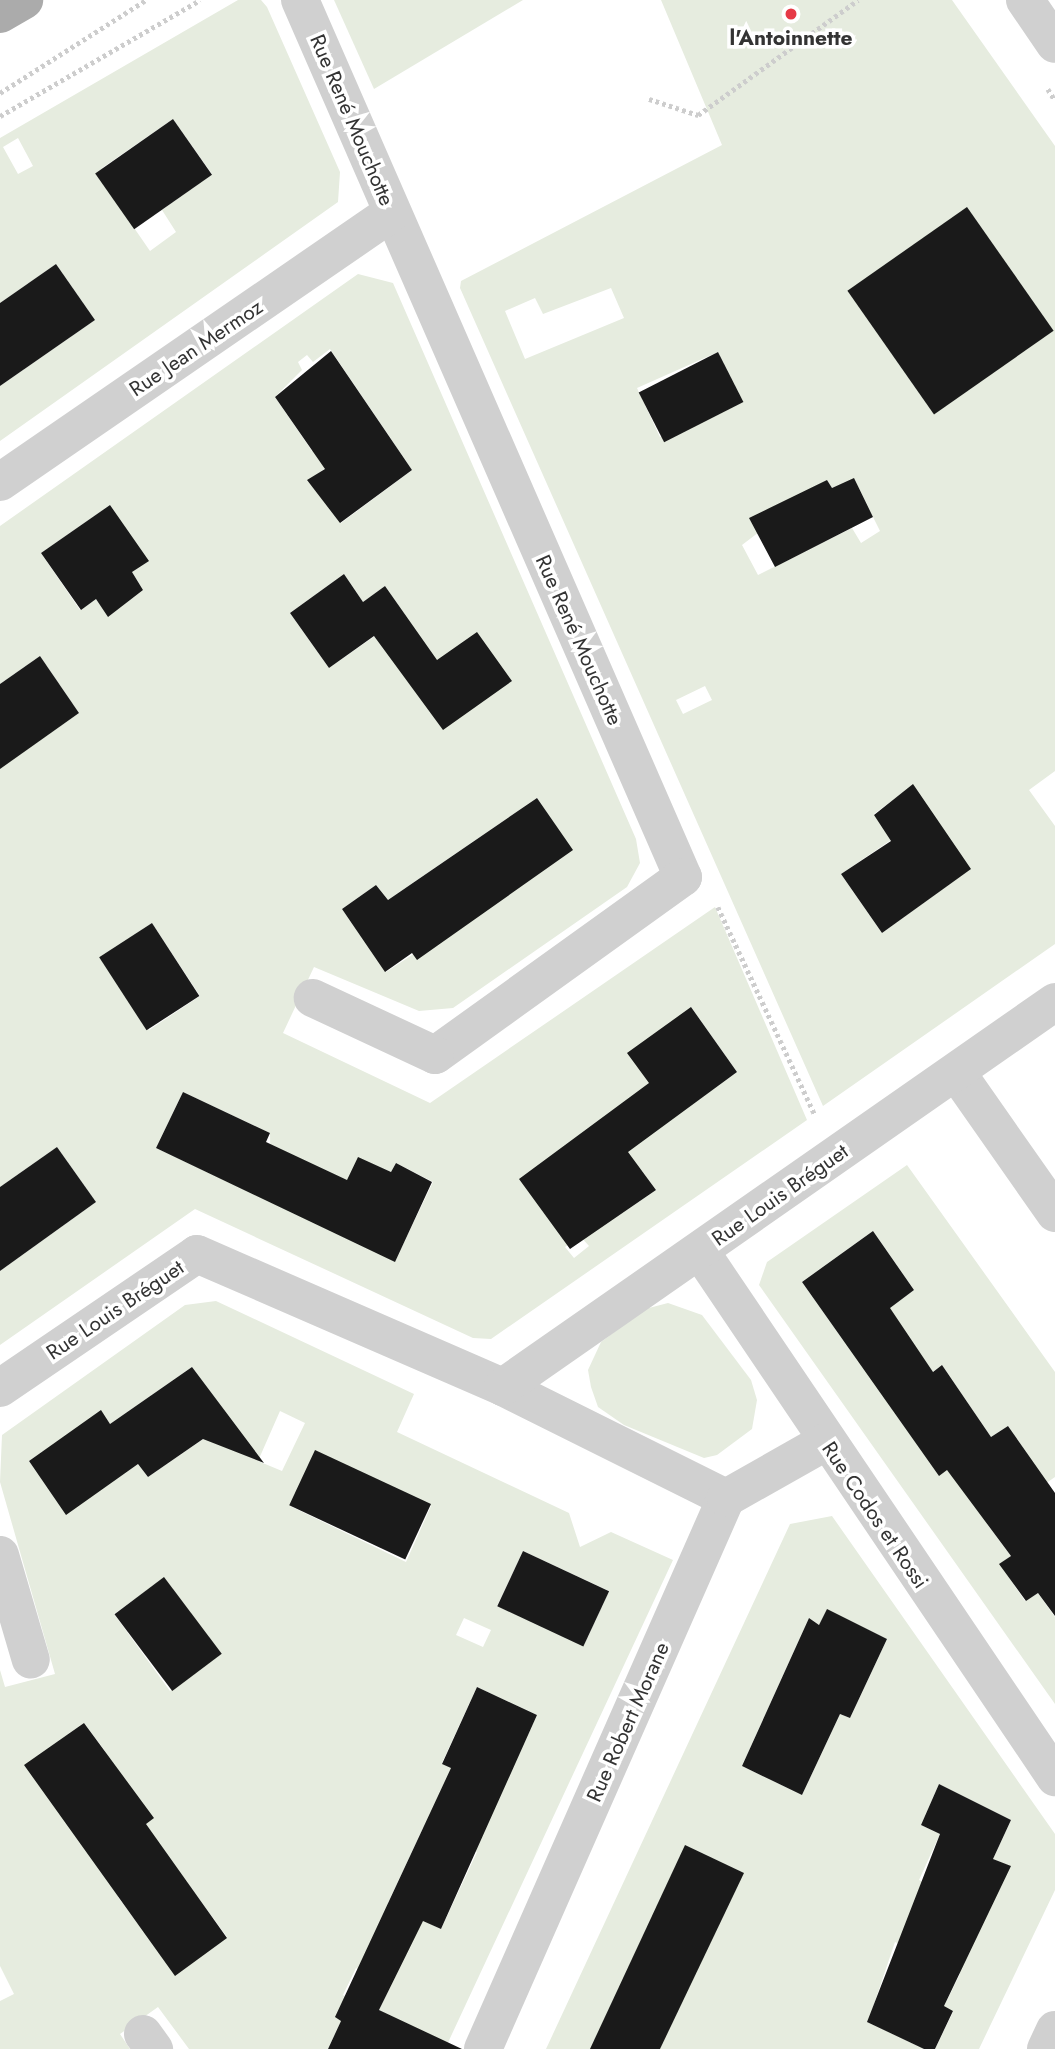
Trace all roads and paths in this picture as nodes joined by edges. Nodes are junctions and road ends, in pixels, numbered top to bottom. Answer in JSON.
{"nodes":[{"id":1,"x":24,"y":0,"type":"edge"},
{"id":2,"x":146,"y":0,"type":"edge"},
{"id":3,"x":200,"y":0,"type":"edge"},
{"id":4,"x":300,"y":0,"type":"edge"},
{"id":5,"x":858,"y":0,"type":"edge"},
{"id":6,"x":1025,"y":0,"type":"edge"},
{"id":7,"x":0,"y":14,"type":"edge"},
{"id":8,"x":1055,"y":44,"type":"edge"},
{"id":9,"x":0,"y":93,"type":"edge"},
{"id":10,"x":649,"y":99,"type":"dead end"},
{"id":11,"x":0,"y":116,"type":"edge"},
{"id":12,"x":393,"y":213,"type":"junction"},
{"id":13,"x":0,"y":482,"type":"edge"},
{"id":14,"x":683,"y":877,"type":"junction"},
{"id":15,"x":313,"y":998,"type":"dead end"},
{"id":16,"x":1055,"y":1002,"type":"edge"},
{"id":17,"x":957,"y":1073,"type":"junction"},
{"id":18,"x":835,"y":1157,"type":"junction"},
{"id":19,"x":1055,"y":1213,"type":"edge"},
{"id":20,"x":700,"y":1251,"type":"junction"},
{"id":21,"x":503,"y":1387,"type":"junction"},
{"id":22,"x":0,"y":1388,"type":"edge"},
{"id":23,"x":825,"y":1442,"type":"junction"},
{"id":24,"x":726,"y":1498,"type":"junction"},
{"id":25,"x":0,"y":1555,"type":"edge"},
{"id":26,"x":31,"y":1660,"type":"dead end"},
{"id":27,"x":1055,"y":1777,"type":"edge"},
{"id":28,"x":1055,"y":2030,"type":"edge"},
{"id":29,"x":483,"y":2049,"type":"edge"},
{"id":30,"x":1046,"y":2049,"type":"edge"}],
"edges":[{"from":1,"to":7,"type":"main road"},
{"from":2,"to":9,"type":"path"},
{"from":3,"to":11,"type":"path"},
{"from":4,"to":12,"type":"street","name":"Rue René Mouchotte"},
{"from":5,"to":10,"type":"path"},
{"from":6,"to":8,"type":"street"},
{"from":12,"to":13,"type":"street","name":"Rue Jean Mermoz"},
{"from":12,"to":14,"type":"street","name":"Rue René Mouchotte"},
{"from":14,"to":15,"type":"street"},
{"from":14,"to":18,"type":"path"},
{"from":16,"to":17,"type":"street","name":"Rue Louis Bréguet"},
{"from":17,"to":18,"type":"street","name":"Rue Louis Bréguet"},
{"from":17,"to":19,"type":"street"},
{"from":18,"to":20,"type":"street","name":"Rue Louis Bréguet"},
{"from":20,"to":21,"type":"street","name":"Rue Louis Bréguet"},
{"from":20,"to":23,"type":"street","name":"Rue Codos et Rossi"},
{"from":21,"to":22,"type":"street","name":"Rue Louis Bréguet"},
{"from":21,"to":24,"type":"street","name":"Rue Louis Bréguet"},
{"from":23,"to":24,"type":"street"},
{"from":23,"to":27,"type":"street","name":"Rue Codos et Rossi"},
{"from":24,"to":29,"type":"street","name":"Rue Robert Morane"},
{"from":25,"to":26,"type":"street"},
{"from":28,"to":30,"type":"street"}]}
